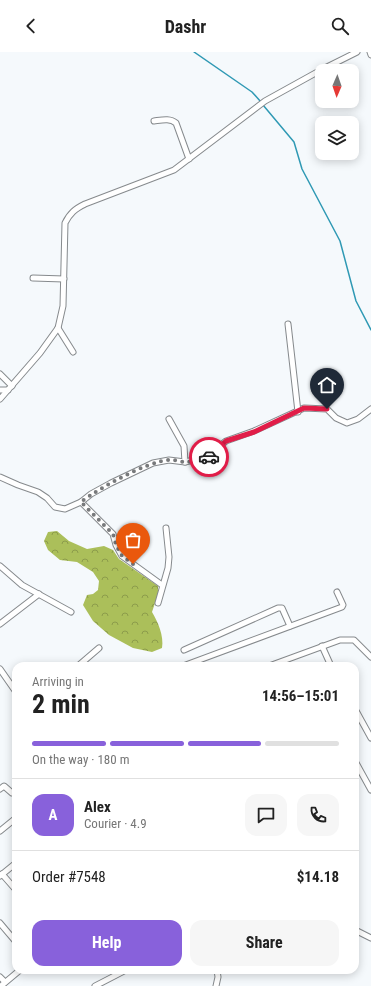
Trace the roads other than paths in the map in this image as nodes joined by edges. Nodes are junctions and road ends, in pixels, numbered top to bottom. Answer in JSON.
{"nodes":[{"id":1,"x":357,"y":52,"type":"edge"},
{"id":2,"x":154,"y":121,"type":"dead end"},
{"id":3,"x":189,"y":159,"type":"junction"},
{"id":4,"x":33,"y":278,"type":"dead end"},
{"id":5,"x":64,"y":279,"type":"junction"},
{"id":6,"x":288,"y":324,"type":"dead end"},
{"id":7,"x":58,"y":328,"type":"junction"},
{"id":8,"x":73,"y":352,"type":"dead end"},
{"id":9,"x":0,"y":374,"type":"edge"},
{"id":10,"x":12,"y":386,"type":"junction"},
{"id":11,"x":0,"y":390,"type":"edge"},
{"id":12,"x":8,"y":390,"type":"junction"},
{"id":13,"x":0,"y":399,"type":"edge"},
{"id":14,"x":371,"y":410,"type":"edge"},
{"id":15,"x":298,"y":412,"type":"junction"},
{"id":16,"x":170,"y":419,"type":"dead end"},
{"id":17,"x":185,"y":462,"type":"junction"},
{"id":18,"x":0,"y":477,"type":"edge"},
{"id":19,"x":81,"y":502,"type":"junction"},
{"id":20,"x":166,"y":528,"type":"dead end"},
{"id":21,"x":0,"y":566,"type":"edge"},
{"id":22,"x":162,"y":585,"type":"junction"},
{"id":23,"x":337,"y":592,"type":"dead end"},
{"id":24,"x":39,"y":594,"type":"junction"},
{"id":25,"x":158,"y":603,"type":"dead end"},
{"id":26,"x":71,"y":612,"type":"dead end"},
{"id":27,"x":0,"y":624,"type":"edge"},
{"id":28,"x":290,"y":626,"type":"junction"},
{"id":29,"x":322,"y":646,"type":"junction"},
{"id":30,"x":99,"y":648,"type":"dead end"},
{"id":31,"x":184,"y":650,"type":"dead end"},
{"id":32,"x":371,"y":657,"type":"edge"},
{"id":33,"x":83,"y":662,"type":"edge"},
{"id":34,"x":194,"y":662,"type":"edge"},
{"id":35,"x":279,"y":662,"type":"edge"},
{"id":36,"x":329,"y":662,"type":"edge"},
{"id":37,"x":0,"y":669,"type":"edge"},
{"id":38,"x":12,"y":686,"type":"edge"},
{"id":39,"x":359,"y":716,"type":"edge"},
{"id":40,"x":371,"y":738,"type":"edge"},
{"id":41,"x":359,"y":768,"type":"edge"},
{"id":42,"x":0,"y":789,"type":"edge"},
{"id":43,"x":371,"y":790,"type":"edge"},
{"id":44,"x":12,"y":793,"type":"edge"},
{"id":45,"x":12,"y":821,"type":"edge"},
{"id":46,"x":0,"y":831,"type":"edge"},
{"id":47,"x":12,"y":866,"type":"edge"},
{"id":48,"x":1,"y":875,"type":"edge"},
{"id":49,"x":12,"y":886,"type":"edge"},
{"id":50,"x":0,"y":923,"type":"edge"},
{"id":51,"x":359,"y":932,"type":"edge"},
{"id":52,"x":12,"y":937,"type":"edge"},
{"id":53,"x":371,"y":938,"type":"edge"},
{"id":54,"x":15,"y":974,"type":"edge"},
{"id":55,"x":118,"y":974,"type":"edge"},
{"id":56,"x":218,"y":974,"type":"edge"},
{"id":57,"x":0,"y":977,"type":"edge"},
{"id":58,"x":3,"y":984,"type":"edge"},
{"id":59,"x":95,"y":986,"type":"edge"},
{"id":60,"x":216,"y":986,"type":"edge"}],
"edges":[{"from":1,"to":3,"type":"street"},
{"from":2,"to":3,"type":"street"},
{"from":3,"to":5,"type":"street"},
{"from":4,"to":5,"type":"street"},
{"from":5,"to":7,"type":"street"},
{"from":6,"to":15,"type":"street"},
{"from":7,"to":8,"type":"street"},
{"from":7,"to":10,"type":"street"},
{"from":9,"to":10,"type":"street"},
{"from":10,"to":12,"type":"street"},
{"from":11,"to":12,"type":"street"},
{"from":12,"to":13,"type":"street"},
{"from":14,"to":15,"type":"street"},
{"from":15,"to":17,"type":"street"},
{"from":16,"to":17,"type":"street"},
{"from":17,"to":19,"type":"street"},
{"from":18,"to":19,"type":"street"},
{"from":19,"to":22,"type":"street"},
{"from":20,"to":22,"type":"street"},
{"from":21,"to":24,"type":"street"},
{"from":22,"to":25,"type":"street"},
{"from":23,"to":28,"type":"street"},
{"from":24,"to":26,"type":"street"},
{"from":24,"to":27,"type":"street"},
{"from":28,"to":31,"type":"street"},
{"from":28,"to":34,"type":"street"},
{"from":29,"to":32,"type":"street"},
{"from":29,"to":35,"type":"street"},
{"from":29,"to":36,"type":"street"},
{"from":30,"to":33,"type":"street"},
{"from":37,"to":38,"type":"street"},
{"from":39,"to":40,"type":"street"},
{"from":41,"to":43,"type":"street"},
{"from":42,"to":44,"type":"street"},
{"from":45,"to":46,"type":"street"},
{"from":47,"to":48,"type":"street"},
{"from":48,"to":49,"type":"street"},
{"from":50,"to":52,"type":"street"},
{"from":51,"to":53,"type":"street"},
{"from":54,"to":58,"type":"street"},
{"from":55,"to":59,"type":"street"},
{"from":56,"to":60,"type":"street"},
{"from":57,"to":58,"type":"street"}]}
